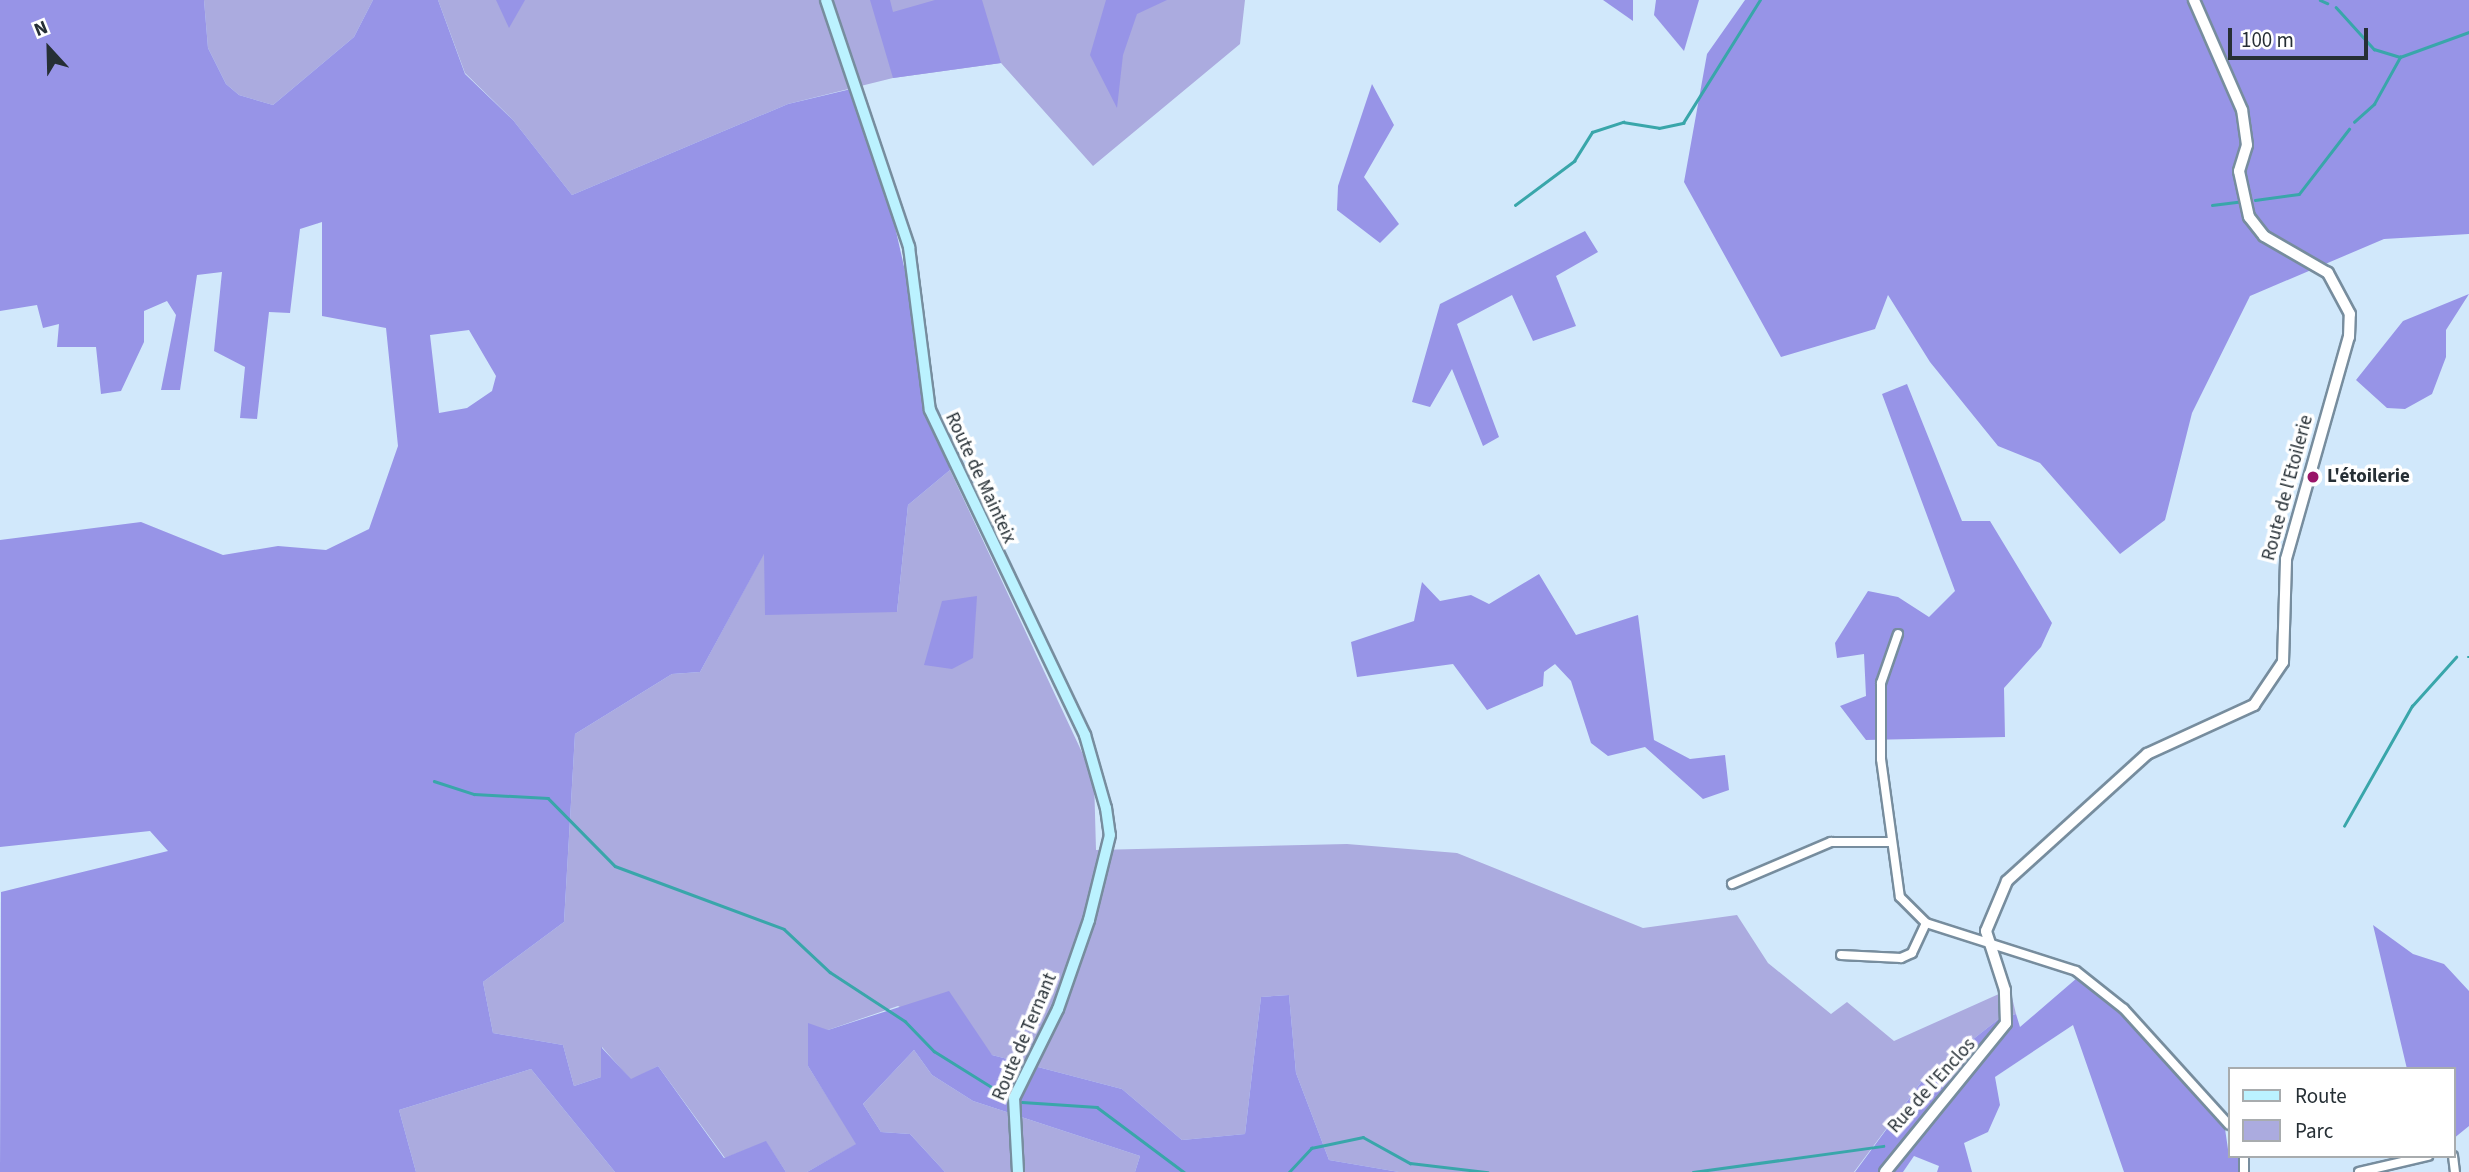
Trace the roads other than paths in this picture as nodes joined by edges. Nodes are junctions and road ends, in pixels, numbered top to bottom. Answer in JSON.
{"nodes":[{"id":1,"x":826,"y":0,"type":"edge"},
{"id":2,"x":2194,"y":0,"type":"edge"},
{"id":3,"x":1898,"y":634,"type":"dead end"},
{"id":4,"x":1110,"y":835,"type":"joint"},
{"id":5,"x":1889,"y":842,"type":"junction"},
{"id":6,"x":1732,"y":884,"type":"dead end"},
{"id":7,"x":1926,"y":923,"type":"junction"},
{"id":8,"x":1988,"y":944,"type":"junction"},
{"id":9,"x":1841,"y":955,"type":"dead end"},
{"id":10,"x":2228,"y":1124,"type":"edge"},
{"id":11,"x":2420,"y":1158,"type":"edge"},
{"id":12,"x":1018,"y":1172,"type":"edge"},
{"id":13,"x":1885,"y":1172,"type":"edge"},
{"id":14,"x":2360,"y":1172,"type":"edge"}],
"edges":[{"from":1,"to":4,"type":"main road","name":"Route de Mainteix"},
{"from":2,"to":8,"type":"street","name":"Route de l'Etoilerie"},
{"from":3,"to":5,"type":"street"},
{"from":4,"to":12,"type":"main road","name":"Route de Ternant"},
{"from":5,"to":6,"type":"street"},
{"from":5,"to":7,"type":"street"},
{"from":7,"to":8,"type":"street"},
{"from":7,"to":9,"type":"street"},
{"from":8,"to":10,"type":"street"},
{"from":8,"to":13,"type":"street","name":"Rue de l'Enclos"},
{"from":11,"to":14,"type":"street"}]}
